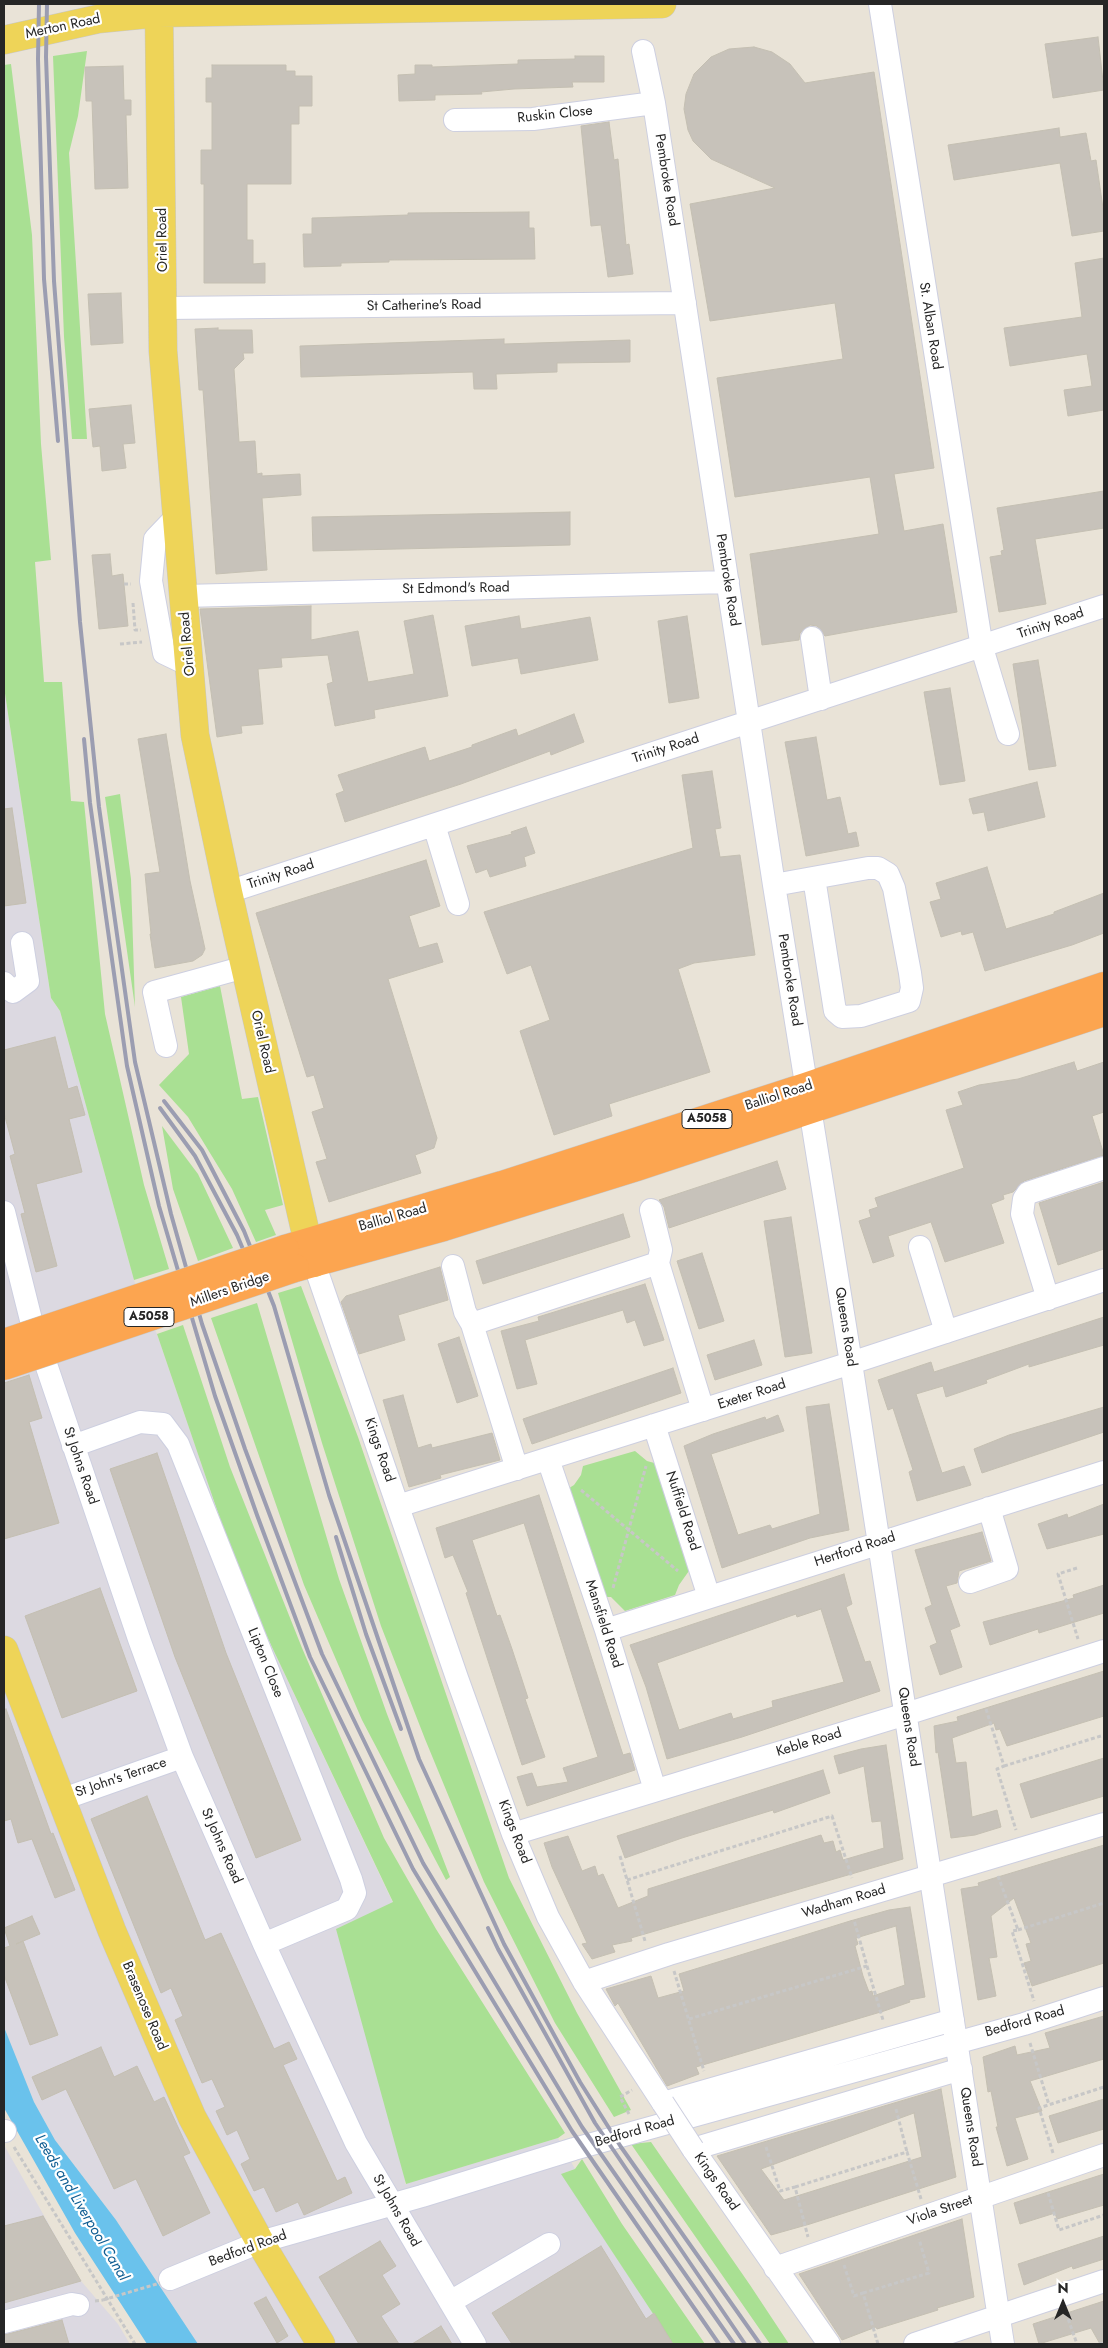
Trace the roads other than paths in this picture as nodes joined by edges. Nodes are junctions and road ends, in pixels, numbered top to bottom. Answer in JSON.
{"nodes":[{"id":1,"x":625,"y":4,"type":"edge"},
{"id":2,"x":662,"y":4,"type":"edge"},
{"id":3,"x":880,"y":4,"type":"edge"},
{"id":4,"x":432,"y":6,"type":"edge"},
{"id":5,"x":298,"y":7,"type":"edge"},
{"id":6,"x":159,"y":13,"type":"junction"},
{"id":7,"x":4,"y":40,"type":"edge"},
{"id":8,"x":643,"y":51,"type":"dead end"},
{"id":9,"x":654,"y":103,"type":"junction"},
{"id":10,"x":455,"y":120,"type":"dead end"},
{"id":11,"x":685,"y":303,"type":"junction"},
{"id":12,"x":164,"y":308,"type":"junction"},
{"id":13,"x":177,"y":516,"type":"junction"},
{"id":14,"x":728,"y":582,"type":"junction"},
{"id":15,"x":184,"y":596,"type":"junction"},
{"id":16,"x":1104,"y":606,"type":"edge"},
{"id":17,"x":812,"y":638,"type":"dead end"},
{"id":18,"x":982,"y":648,"type":"junction"},
{"id":19,"x":189,"y":665,"type":"junction"},
{"id":20,"x":821,"y":699,"type":"junction"},
{"id":21,"x":749,"y":722,"type":"junction"},
{"id":22,"x":1008,"y":734,"type":"dead end"},
{"id":23,"x":434,"y":825,"type":"junction"},
{"id":24,"x":814,"y":878,"type":"junction"},
{"id":25,"x":774,"y":885,"type":"junction"},
{"id":26,"x":228,"y":892,"type":"junction"},
{"id":27,"x":458,"y":904,"type":"dead end"},
{"id":28,"x":22,"y":943,"type":"dead end"},
{"id":29,"x":245,"y":967,"type":"junction"},
{"id":30,"x":4,"y":983,"type":"edge"},
{"id":31,"x":1104,"y":986,"type":"edge"},
{"id":32,"x":1104,"y":1012,"type":"edge"},
{"id":33,"x":166,"y":1046,"type":"dead end"},
{"id":34,"x":807,"y":1098,"type":"junction"},
{"id":35,"x":1104,"y":1168,"type":"edge"},
{"id":36,"x":650,"y":1210,"type":"dead end"},
{"id":37,"x":4,"y":1212,"type":"edge"},
{"id":38,"x":920,"y":1248,"type":"dead end"},
{"id":39,"x":301,"y":1256,"type":"junction"},
{"id":40,"x":658,"y":1263,"type":"junction"},
{"id":41,"x":453,"y":1266,"type":"dead end"},
{"id":42,"x":1104,"y":1280,"type":"edge"},
{"id":43,"x":1048,"y":1298,"type":"junction"},
{"id":44,"x":472,"y":1324,"type":"junction"},
{"id":45,"x":946,"y":1332,"type":"junction"},
{"id":46,"x":4,"y":1343,"type":"edge"},
{"id":47,"x":851,"y":1363,"type":"junction"},
{"id":48,"x":4,"y":1366,"type":"edge"},
{"id":49,"x":703,"y":1410,"type":"junction"},
{"id":50,"x":654,"y":1426,"type":"junction"},
{"id":51,"x":73,"y":1446,"type":"junction"},
{"id":52,"x":548,"y":1459,"type":"junction"},
{"id":53,"x":517,"y":1468,"type":"junction"},
{"id":54,"x":1104,"y":1472,"type":"edge"},
{"id":55,"x":398,"y":1506,"type":"junction"},
{"id":56,"x":989,"y":1508,"type":"junction"},
{"id":57,"x":879,"y":1542,"type":"junction"},
{"id":58,"x":970,"y":1582,"type":"dead end"},
{"id":59,"x":709,"y":1597,"type":"junction"},
{"id":60,"x":606,"y":1630,"type":"junction"},
{"id":61,"x":4,"y":1650,"type":"edge"},
{"id":62,"x":1094,"y":1654,"type":"edge"},
{"id":63,"x":906,"y":1714,"type":"junction"},
{"id":64,"x":182,"y":1757,"type":"junction"},
{"id":65,"x":656,"y":1790,"type":"junction"},
{"id":66,"x":60,"y":1800,"type":"junction"},
{"id":67,"x":1104,"y":1824,"type":"edge"},
{"id":68,"x":514,"y":1834,"type":"junction"},
{"id":69,"x":931,"y":1875,"type":"junction"},
{"id":70,"x":264,"y":1944,"type":"junction"},
{"id":71,"x":584,"y":1982,"type":"junction"},
{"id":72,"x":1104,"y":1998,"type":"edge"},
{"id":73,"x":955,"y":2030,"type":"junction"},
{"id":74,"x":961,"y":2069,"type":"junction"},
{"id":75,"x":663,"y":2103,"type":"junction"},
{"id":76,"x":693,"y":2149,"type":"junction"},
{"id":77,"x":1104,"y":2155,"type":"edge"},
{"id":78,"x":980,"y":2197,"type":"junction"},
{"id":79,"x":392,"y":2205,"type":"junction"},
{"id":80,"x":260,"y":2242,"type":"junction"},
{"id":81,"x":549,"y":2244,"type":"dead end"},
{"id":82,"x":775,"y":2268,"type":"junction"},
{"id":83,"x":165,"y":2281,"type":"road end"},
{"id":84,"x":1104,"y":2281,"type":"edge"},
{"id":85,"x":450,"y":2302,"type":"junction"},
{"id":86,"x":78,"y":2305,"type":"dead end"},
{"id":87,"x":999,"y":2316,"type":"junction"},
{"id":88,"x":4,"y":2322,"type":"edge"},
{"id":89,"x":321,"y":2344,"type":"edge"},
{"id":90,"x":475,"y":2344,"type":"edge"},
{"id":91,"x":829,"y":2344,"type":"edge"},
{"id":92,"x":914,"y":2344,"type":"edge"},
{"id":93,"x":1003,"y":2344,"type":"edge"}],
"edges":[{"from":1,"to":2,"type":"main road","name":"Merton Road"},
{"from":1,"to":4,"type":"main road","name":"Merton Road"},
{"from":3,"to":18,"type":"street","name":"St. Alban Road"},
{"from":4,"to":5,"type":"main road","name":"Merton Road"},
{"from":5,"to":6,"type":"main road","name":"Merton Road"},
{"from":6,"to":7,"type":"main road","name":"Merton Road"},
{"from":6,"to":12,"type":"main road","name":"Oriel Road"},
{"from":8,"to":9,"type":"street","name":"Pembroke Road"},
{"from":9,"to":10,"type":"street","name":"Ruskin Close"},
{"from":9,"to":11,"type":"street","name":"Pembroke Road"},
{"from":11,"to":12,"type":"street","name":"St Catherine's Road"},
{"from":11,"to":14,"type":"street","name":"Pembroke Road"},
{"from":12,"to":13,"type":"main road","name":"Oriel Road"},
{"from":13,"to":15,"type":"main road","name":"Oriel Road"},
{"from":13,"to":19,"type":"street"},
{"from":14,"to":15,"type":"street","name":"St Edmond's Road"},
{"from":14,"to":21,"type":"street","name":"Pembroke Road"},
{"from":15,"to":19,"type":"main road","name":"Oriel Road"},
{"from":16,"to":18,"type":"street","name":"Trinity Road"},
{"from":17,"to":20,"type":"street"},
{"from":18,"to":20,"type":"street","name":"Trinity Road"},
{"from":18,"to":22,"type":"street","name":"St. Alban Road"},
{"from":19,"to":26,"type":"main road","name":"Oriel Road"},
{"from":20,"to":21,"type":"street","name":"Trinity Road"},
{"from":21,"to":23,"type":"street","name":"Trinity Road"},
{"from":21,"to":25,"type":"street","name":"Pembroke Road"},
{"from":23,"to":26,"type":"street","name":"Trinity Road"},
{"from":23,"to":27,"type":"street"},
{"from":24,"to":24,"type":"street"},
{"from":24,"to":25,"type":"street"},
{"from":25,"to":34,"type":"street","name":"Pembroke Road"},
{"from":26,"to":29,"type":"main road","name":"Oriel Road"},
{"from":28,"to":30,"type":"street"},
{"from":29,"to":33,"type":"street"},
{"from":29,"to":39,"type":"main road","name":"Oriel Road"},
{"from":31,"to":34,"type":"highway","name":"Balliol Road","number":"A5058"},
{"from":32,"to":34,"type":"highway","name":"Balliol Road","number":"A5058"},
{"from":34,"to":39,"type":"highway","name":"Balliol Road","number":"A5058"},
{"from":34,"to":47,"type":"street","name":"Queens Road"},
{"from":35,"to":43,"type":"street"},
{"from":36,"to":40,"type":"street"},
{"from":37,"to":51,"type":"street","name":"St Johns Road"},
{"from":38,"to":45,"type":"street"},
{"from":39,"to":46,"type":"highway","name":"Millers Bridge","number":"A5058","bridge":true},
{"from":39,"to":48,"type":"highway","name":"Millers Bridge","number":"A5058","bridge":true},
{"from":39,"to":55,"type":"street","name":"Kings Road"},
{"from":40,"to":44,"type":"street"},
{"from":40,"to":49,"type":"street"},
{"from":41,"to":44,"type":"street"},
{"from":42,"to":43,"type":"street","name":"Exeter Road"},
{"from":43,"to":45,"type":"street","name":"Exeter Road"},
{"from":44,"to":53,"type":"street"},
{"from":45,"to":47,"type":"street","name":"Exeter Road"},
{"from":47,"to":49,"type":"street","name":"Exeter Road"},
{"from":47,"to":57,"type":"street","name":"Queens Road"},
{"from":49,"to":50,"type":"street","name":"Exeter Road"},
{"from":50,"to":52,"type":"street","name":"Exeter Road"},
{"from":50,"to":59,"type":"street","name":"Nuffield Road"},
{"from":51,"to":64,"type":"street","name":"St Johns Road"},
{"from":51,"to":70,"type":"street","name":"Lipton Close"},
{"from":52,"to":53,"type":"street","name":"Exeter Road"},
{"from":52,"to":60,"type":"street","name":"Mansfield Road"},
{"from":53,"to":55,"type":"street","name":"Exeter Road"},
{"from":54,"to":56,"type":"street","name":"Hertford Road"},
{"from":55,"to":68,"type":"street","name":"Kings Road"},
{"from":56,"to":57,"type":"street","name":"Hertford Road"},
{"from":56,"to":58,"type":"street"},
{"from":57,"to":59,"type":"street","name":"Hertford Road"},
{"from":57,"to":63,"type":"street","name":"Queens Road"},
{"from":59,"to":60,"type":"street","name":"Hertford Road"},
{"from":60,"to":65,"type":"street","name":"Mansfield Road"},
{"from":61,"to":66,"type":"main road","name":"Brasenose Road"},
{"from":62,"to":63,"type":"street","name":"Keble Road"},
{"from":63,"to":65,"type":"street","name":"Keble Road"},
{"from":63,"to":69,"type":"street","name":"Queens Road"},
{"from":64,"to":66,"type":"street","name":"St John's Terrace"},
{"from":64,"to":70,"type":"street","name":"St Johns Road"},
{"from":65,"to":68,"type":"street","name":"Keble Road"},
{"from":66,"to":80,"type":"main road","name":"Brasenose Road"},
{"from":67,"to":69,"type":"street","name":"Wadham Road"},
{"from":68,"to":71,"type":"street","name":"Kings Road"},
{"from":69,"to":71,"type":"street","name":"Wadham Road"},
{"from":69,"to":73,"type":"street","name":"Queens Road"},
{"from":70,"to":79,"type":"street","name":"St Johns Road"},
{"from":71,"to":75,"type":"street","name":"Kings Road"},
{"from":72,"to":73,"type":"street","name":"Bedford Road"},
{"from":73,"to":74,"type":"street","name":"Queens Road"},
{"from":73,"to":75,"type":"street","name":"Bedford Road"},
{"from":73,"to":79,"type":"street","name":"Bedford Road"},
{"from":74,"to":76,"type":"street"},
{"from":74,"to":78,"type":"street","name":"Queens Road"},
{"from":75,"to":76,"type":"street","name":"Kings Road","bridge":true},
{"from":76,"to":82,"type":"street","name":"Kings Road"},
{"from":77,"to":78,"type":"street","name":"Viola Street"},
{"from":78,"to":82,"type":"street","name":"Viola Street"},
{"from":78,"to":87,"type":"street","name":"Queens Road"},
{"from":79,"to":80,"type":"street","name":"Bedford Road"},
{"from":79,"to":85,"type":"street","name":"St Johns Road"},
{"from":80,"to":83,"type":"street","name":"Bedford Road"},
{"from":80,"to":89,"type":"main road","name":"Brasenose Road"},
{"from":81,"to":85,"type":"street"},
{"from":82,"to":91,"type":"street","name":"Kings Road"},
{"from":84,"to":87,"type":"street"},
{"from":85,"to":90,"type":"street","name":"St Johns Road"},
{"from":86,"to":88,"type":"street"},
{"from":87,"to":92,"type":"street"},
{"from":87,"to":93,"type":"street","name":"Queens Road"}]}
